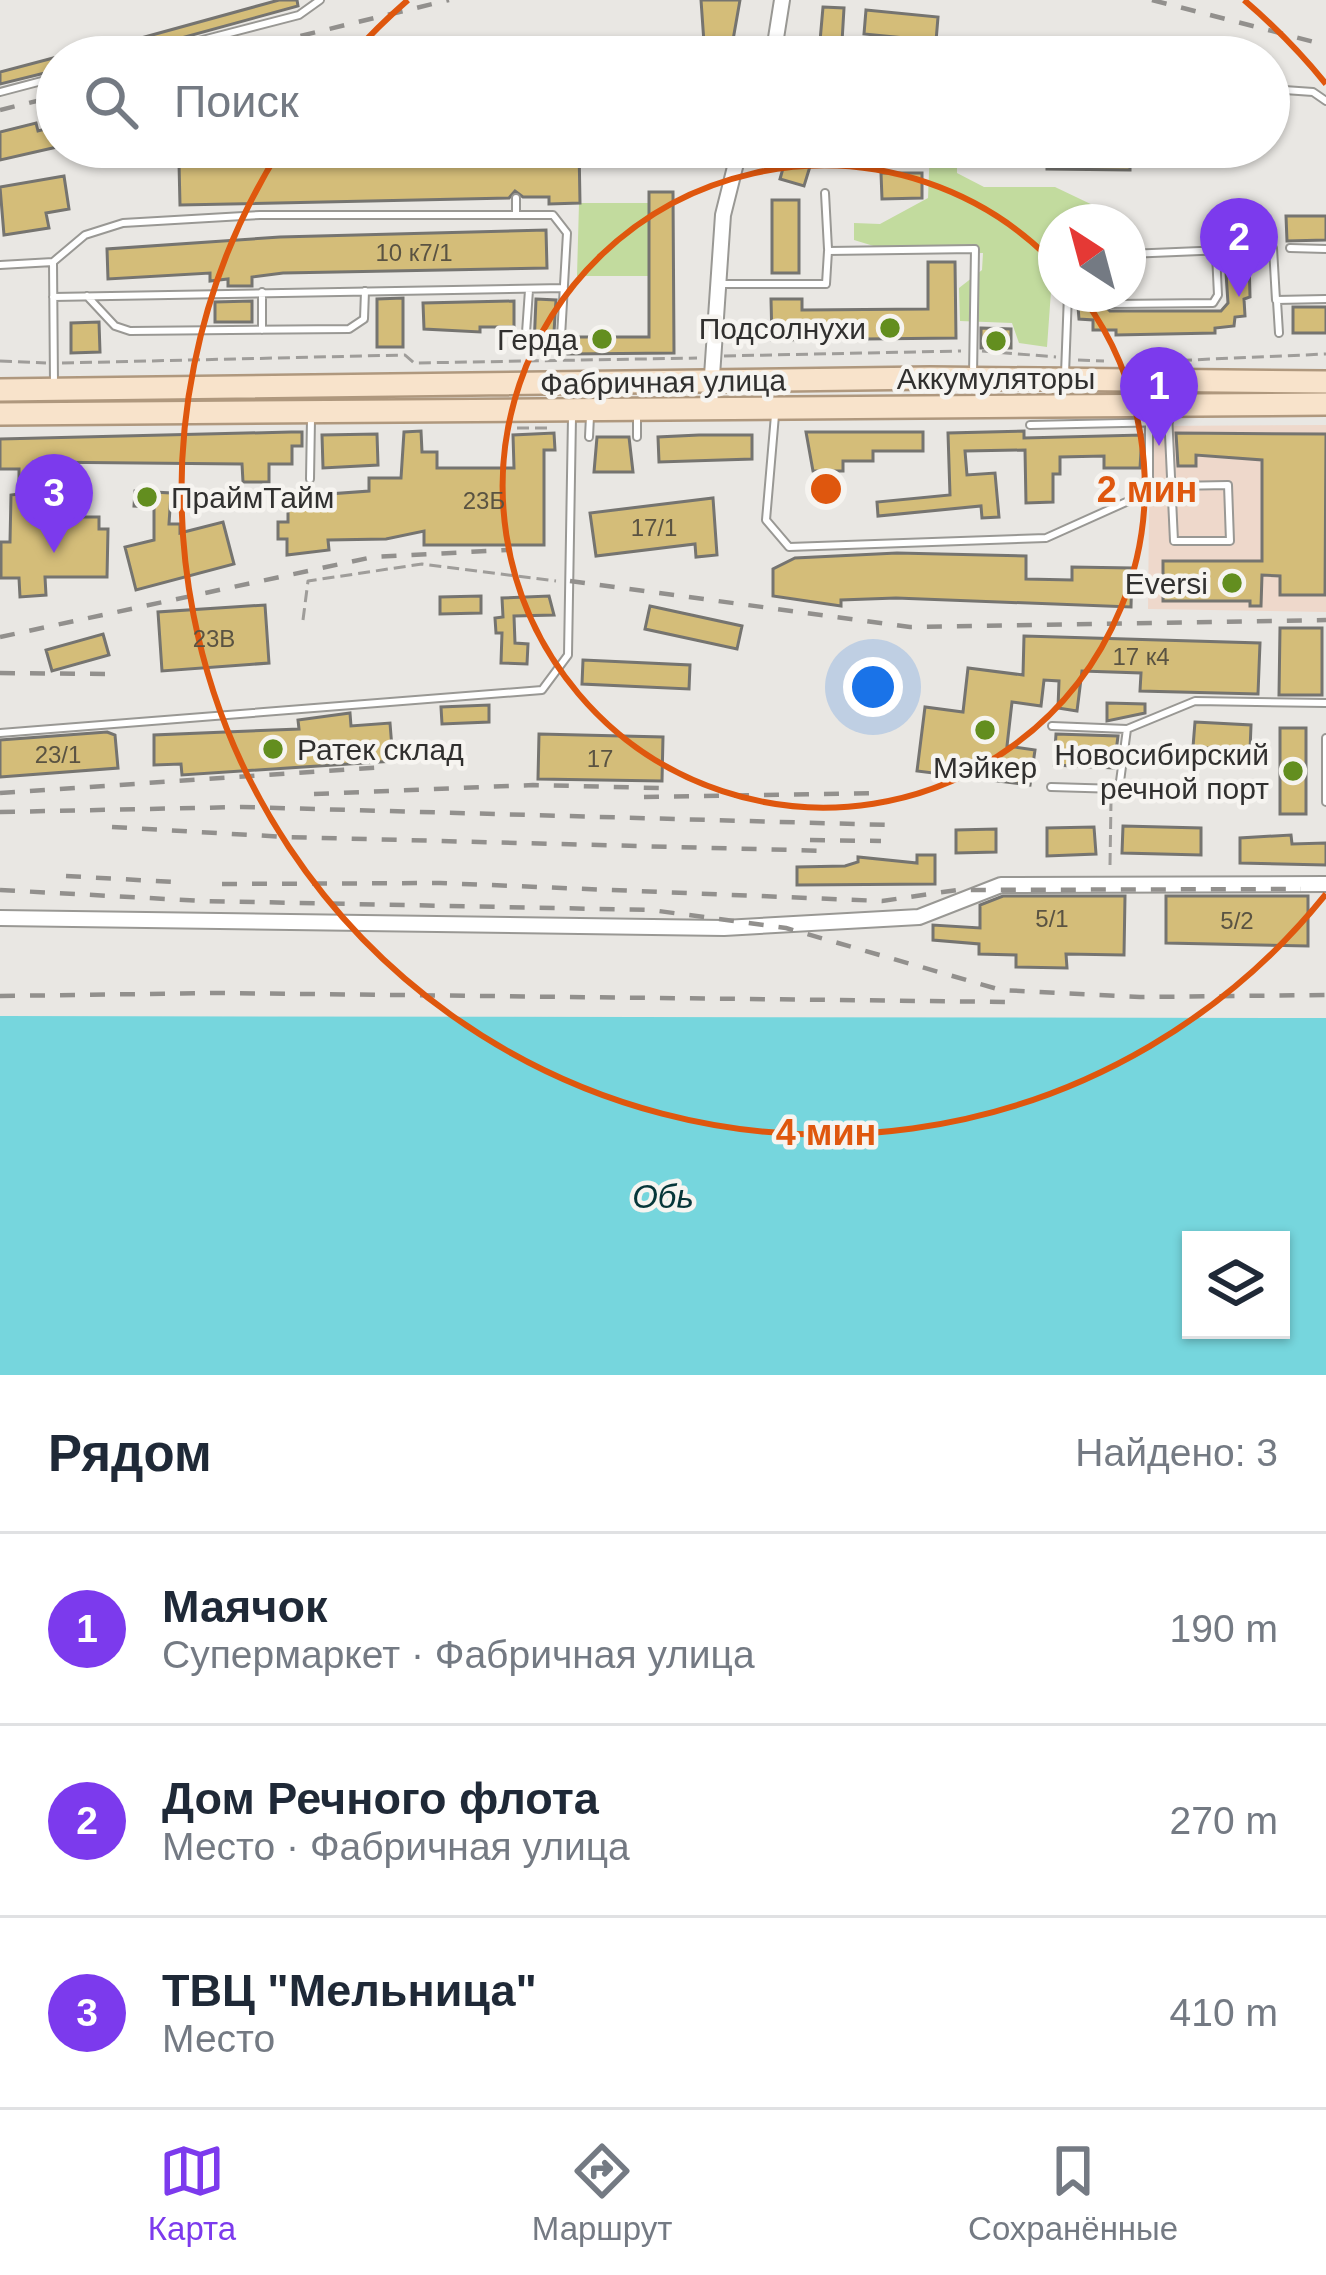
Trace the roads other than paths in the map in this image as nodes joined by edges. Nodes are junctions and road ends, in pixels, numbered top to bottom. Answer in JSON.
{"nodes":[{"id":1,"x":320,"y":0,"type":"edge"},
{"id":2,"x":782,"y":0,"type":"edge"},
{"id":3,"x":219,"y":36,"type":"edge"},
{"id":4,"x":776,"y":36,"type":"edge"},
{"id":5,"x":36,"y":83,"type":"edge"},
{"id":6,"x":1290,"y":90,"type":"edge"},
{"id":7,"x":0,"y":92,"type":"edge"},
{"id":8,"x":1326,"y":101,"type":"edge"},
{"id":9,"x":735,"y":168,"type":"edge"},
{"id":10,"x":825,"y":193,"type":"dead end"},
{"id":11,"x":516,"y":197,"type":"dead end"},
{"id":12,"x":516,"y":215,"type":"junction"},
{"id":13,"x":1290,"y":248,"type":"dead end"},
{"id":14,"x":828,"y":250,"type":"junction"},
{"id":15,"x":1326,"y":250,"type":"edge"},
{"id":16,"x":1216,"y":253,"type":"junction"},
{"id":17,"x":1146,"y":254,"type":"edge"},
{"id":18,"x":53,"y":262,"type":"junction"},
{"id":19,"x":0,"y":265,"type":"edge"},
{"id":20,"x":716,"y":284,"type":"junction"},
{"id":21,"x":564,"y":288,"type":"junction"},
{"id":22,"x":529,"y":289,"type":"junction"},
{"id":23,"x":365,"y":291,"type":"junction"},
{"id":24,"x":262,"y":292,"type":"junction"},
{"id":25,"x":87,"y":296,"type":"junction"},
{"id":26,"x":53,"y":297,"type":"junction"},
{"id":27,"x":1326,"y":299,"type":"edge"},
{"id":28,"x":1276,"y":300,"type":"junction"},
{"id":29,"x":1146,"y":304,"type":"edge"},
{"id":30,"x":1068,"y":312,"type":"edge"},
{"id":31,"x":262,"y":330,"type":"junction"},
{"id":32,"x":1279,"y":333,"type":"dead end"},
{"id":33,"x":525,"y":346,"type":"dead end"},
{"id":34,"x":560,"y":354,"type":"dead end"},
{"id":35,"x":1067,"y":369,"type":"junction"},
{"id":36,"x":973,"y":378,"type":"junction"},
{"id":37,"x":710,"y":381,"type":"junction"},
{"id":38,"x":1326,"y":382,"type":"edge"},
{"id":39,"x":54,"y":389,"type":"junction"},
{"id":40,"x":0,"y":390,"type":"edge"},
{"id":41,"x":1326,"y":404,"type":"edge"},
{"id":42,"x":774,"y":405,"type":"junction"},
{"id":43,"x":637,"y":406,"type":"junction"},
{"id":44,"x":710,"y":406,"type":"junction"},
{"id":45,"x":581,"y":407,"type":"junction"},
{"id":46,"x":1169,"y":413,"type":"junction"},
{"id":47,"x":0,"y":414,"type":"edge"},
{"id":48,"x":311,"y":419,"type":"dead end"},
{"id":49,"x":1148,"y":422,"type":"junction"},
{"id":50,"x":1030,"y":425,"type":"dead end"},
{"id":51,"x":589,"y":436,"type":"dead end"},
{"id":52,"x":638,"y":436,"type":"dead end"},
{"id":53,"x":310,"y":479,"type":"dead end"},
{"id":54,"x":1173,"y":486,"type":"junction"},
{"id":55,"x":1326,"y":703,"type":"edge"},
{"id":56,"x":1052,"y":726,"type":"dead end"},
{"id":57,"x":1127,"y":729,"type":"junction"},
{"id":58,"x":0,"y":733,"type":"edge"},
{"id":59,"x":1326,"y":738,"type":"edge"},
{"id":60,"x":1051,"y":787,"type":"dead end"},
{"id":61,"x":1326,"y":802,"type":"edge"},
{"id":62,"x":1326,"y":884,"type":"edge"},
{"id":63,"x":0,"y":918,"type":"edge"}],
"edges":[{"from":1,"to":3,"type":"lane"},
{"from":2,"to":4,"type":"street"},
{"from":5,"to":7,"type":"lane"},
{"from":6,"to":8,"type":"lane"},
{"from":9,"to":20,"type":"street"},
{"from":10,"to":14,"type":"lane"},
{"from":11,"to":12,"type":"lane"},
{"from":12,"to":18,"type":"lane"},
{"from":12,"to":21,"type":"lane"},
{"from":13,"to":15,"type":"lane"},
{"from":14,"to":20,"type":"lane"},
{"from":14,"to":36,"type":"lane"},
{"from":16,"to":17,"type":"lane"},
{"from":16,"to":28,"type":"lane"},
{"from":16,"to":29,"type":"lane"},
{"from":18,"to":19,"type":"lane"},
{"from":18,"to":26,"type":"lane"},
{"from":20,"to":37,"type":"street"},
{"from":21,"to":22,"type":"lane"},
{"from":21,"to":34,"type":"lane"},
{"from":22,"to":23,"type":"lane"},
{"from":22,"to":33,"type":"lane"},
{"from":23,"to":24,"type":"lane"},
{"from":23,"to":31,"type":"lane"},
{"from":24,"to":25,"type":"lane"},
{"from":24,"to":31,"type":"lane"},
{"from":25,"to":26,"type":"lane"},
{"from":25,"to":31,"type":"lane"},
{"from":26,"to":39,"type":"lane"},
{"from":27,"to":28,"type":"lane"},
{"from":28,"to":32,"type":"lane"},
{"from":30,"to":35,"type":"lane"},
{"from":35,"to":36,"type":"main road","name":"Фабричная улица"},
{"from":35,"to":38,"type":"main road","name":"Фабричная улица"},
{"from":36,"to":37,"type":"main road","name":"Фабричная улица"},
{"from":37,"to":39,"type":"main road","name":"Фабричная улица"},
{"from":37,"to":44,"type":"street"},
{"from":39,"to":40,"type":"main road","name":"Фабричная улица"},
{"from":41,"to":46,"type":"main road","name":"Фабричная улица"},
{"from":42,"to":44,"type":"main road","name":"Фабричная улица"},
{"from":42,"to":46,"type":"main road","name":"Фабричная улица"},
{"from":42,"to":49,"type":"lane"},
{"from":43,"to":44,"type":"main road","name":"Фабричная улица"},
{"from":43,"to":45,"type":"main road","name":"Фабричная улица"},
{"from":43,"to":52,"type":"lane"},
{"from":45,"to":47,"type":"main road","name":"Фабричная улица"},
{"from":45,"to":51,"type":"lane"},
{"from":45,"to":58,"type":"lane"},
{"from":46,"to":49,"type":"lane"},
{"from":46,"to":54,"type":"lane"},
{"from":48,"to":53,"type":"lane"},
{"from":49,"to":50,"type":"lane"},
{"from":54,"to":54,"type":"lane"},
{"from":55,"to":57,"type":"lane"},
{"from":56,"to":57,"type":"lane"},
{"from":57,"to":60,"type":"lane"},
{"from":59,"to":61,"type":"lane"},
{"from":62,"to":63,"type":"street"}]}
